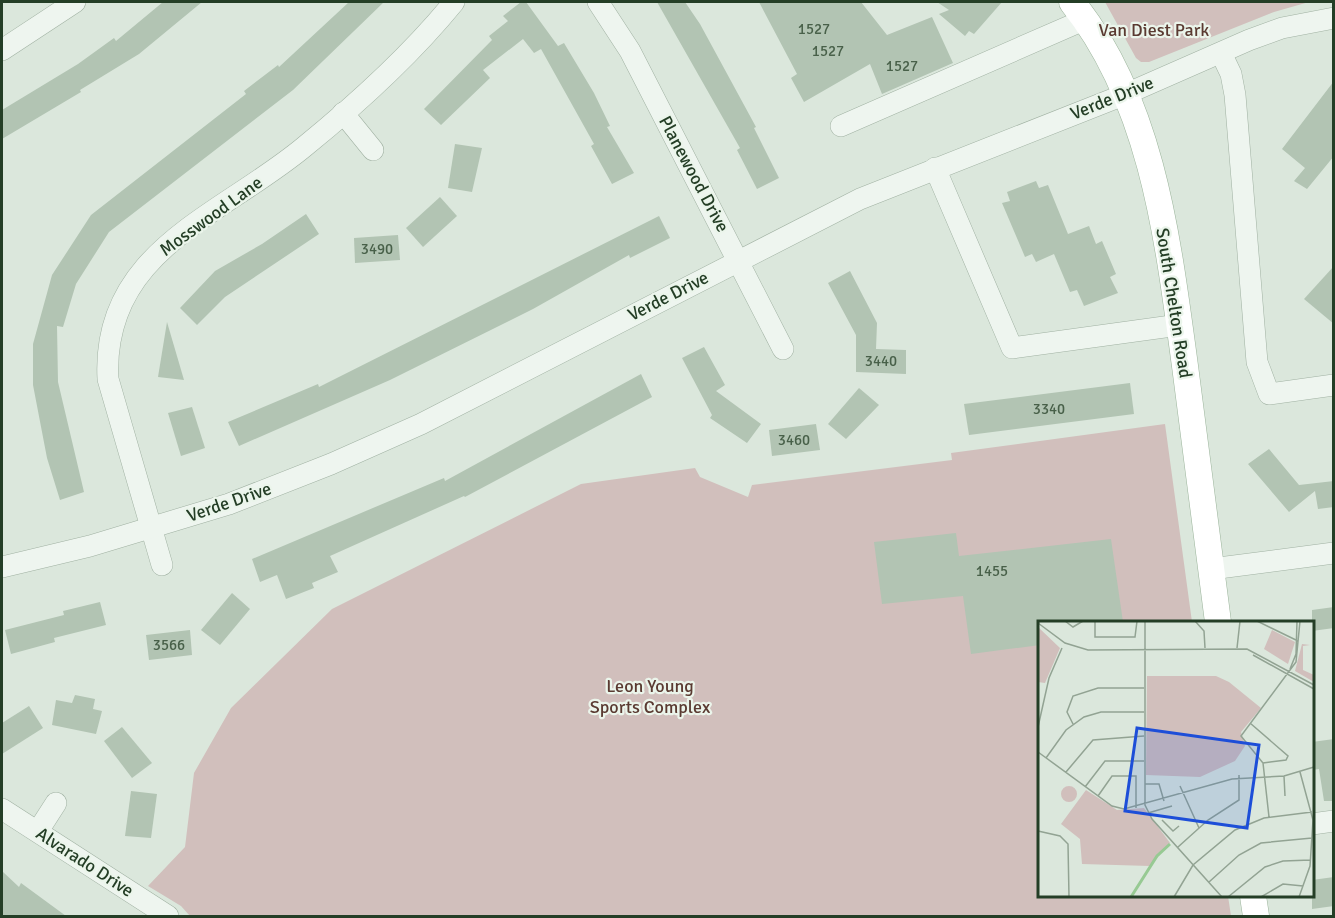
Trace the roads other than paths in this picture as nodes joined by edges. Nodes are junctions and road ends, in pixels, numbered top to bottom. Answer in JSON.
{"nodes":[{"id":1,"x":75,"y":2,"type":"edge"},
{"id":2,"x":454,"y":2,"type":"edge"},
{"id":3,"x":598,"y":2,"type":"edge"},
{"id":4,"x":1079,"y":10,"type":"edge"},
{"id":5,"x":1334,"y":18,"type":"edge"},
{"id":6,"x":2,"y":50,"type":"edge"},
{"id":7,"x":1221,"y":53,"type":"junction"},
{"id":8,"x":1126,"y":94,"type":"junction"},
{"id":9,"x":343,"y":113,"type":"junction"},
{"id":10,"x":841,"y":126,"type":"dead end"},
{"id":11,"x":373,"y":150,"type":"dead end"},
{"id":12,"x":934,"y":168,"type":"junction"},
{"id":13,"x":739,"y":259,"type":"junction"},
{"id":14,"x":1179,"y":325,"type":"junction"},
{"id":15,"x":783,"y":349,"type":"dead end"},
{"id":16,"x":1334,"y":385,"type":"edge"},
{"id":17,"x":150,"y":529,"type":"junction"},
{"id":18,"x":1334,"y":553,"type":"edge"},
{"id":19,"x":162,"y":565,"type":"dead end"},
{"id":20,"x":2,"y":567,"type":"edge"},
{"id":21,"x":1211,"y":569,"type":"junction"},
{"id":22,"x":1218,"y":621,"type":"edge"},
{"id":23,"x":56,"y":803,"type":"dead end"},
{"id":24,"x":2,"y":809,"type":"edge"},
{"id":25,"x":1334,"y":821,"type":"edge"},
{"id":26,"x":1314,"y":824,"type":"edge"},
{"id":27,"x":38,"y":831,"type":"junction"},
{"id":28,"x":1253,"y":897,"type":"edge"},
{"id":29,"x":168,"y":916,"type":"edge"},
{"id":30,"x":1256,"y":916,"type":"edge"}],
"edges":[{"from":1,"to":6,"type":"street"},
{"from":2,"to":9,"type":"street","name":"Mosswood Lane"},
{"from":3,"to":13,"type":"street","name":"Planewood Drive"},
{"from":4,"to":8,"type":"main road","name":"South Chelton Road"},
{"from":4,"to":10,"type":"street"},
{"from":5,"to":7,"type":"street","name":"Verde Drive"},
{"from":7,"to":8,"type":"street","name":"Verde Drive"},
{"from":7,"to":16,"type":"street"},
{"from":8,"to":12,"type":"street","name":"Verde Drive"},
{"from":8,"to":14,"type":"main road","name":"South Chelton Road"},
{"from":9,"to":11,"type":"street"},
{"from":9,"to":17,"type":"street","name":"Mosswood Lane"},
{"from":12,"to":13,"type":"street","name":"Verde Drive"},
{"from":12,"to":14,"type":"street"},
{"from":13,"to":15,"type":"street","name":"Planewood Drive"},
{"from":13,"to":17,"type":"street","name":"Verde Drive"},
{"from":14,"to":21,"type":"main road","name":"South Chelton Road"},
{"from":17,"to":19,"type":"street","name":"Mosswood Lane"},
{"from":17,"to":20,"type":"street","name":"Verde Drive"},
{"from":18,"to":21,"type":"street"},
{"from":21,"to":22,"type":"main road","name":"South Chelton Road"},
{"from":23,"to":27,"type":"street"},
{"from":24,"to":27,"type":"street","name":"Alvarado Drive"},
{"from":25,"to":26,"type":"street"},
{"from":27,"to":29,"type":"street","name":"Alvarado Drive"},
{"from":28,"to":30,"type":"main road"}]}
